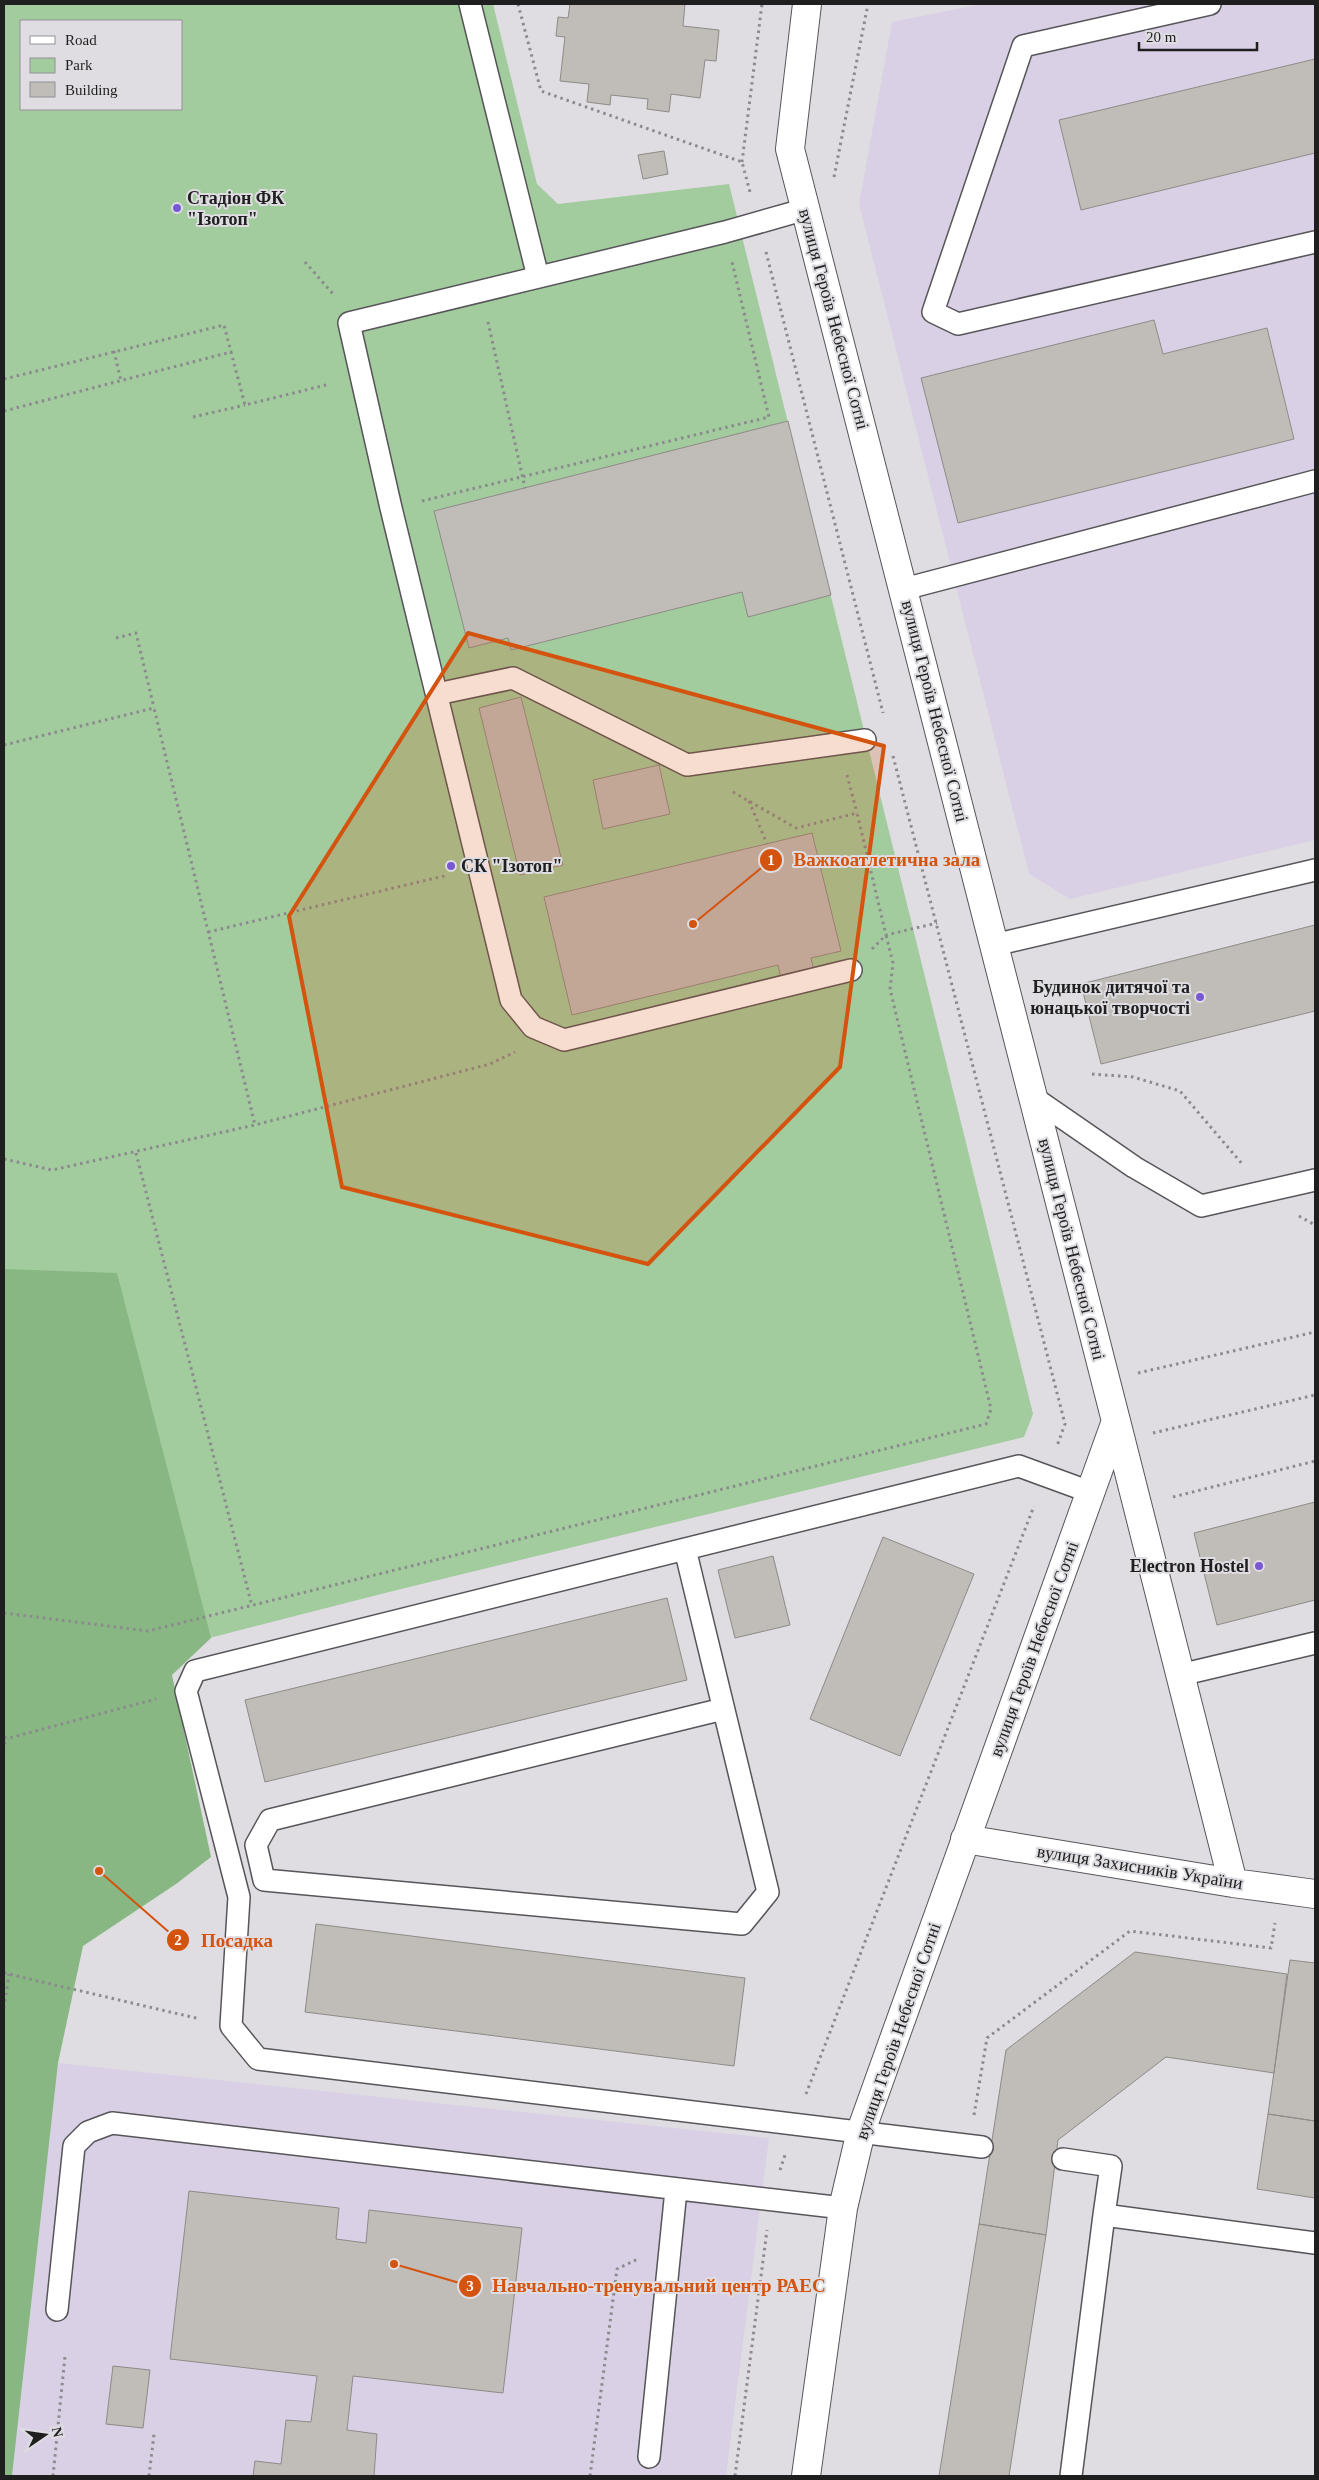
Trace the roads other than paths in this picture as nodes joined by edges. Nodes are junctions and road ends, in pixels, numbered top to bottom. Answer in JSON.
{"nodes":[{"id":1,"x":470,"y":4,"type":"edge"},
{"id":2,"x":807,"y":4,"type":"edge"},
{"id":3,"x":1210,"y":4,"type":"edge"},
{"id":4,"x":806,"y":209,"type":"junction"},
{"id":5,"x":1315,"y":242,"type":"edge"},
{"id":6,"x":538,"y":278,"type":"junction"},
{"id":7,"x":1315,"y":481,"type":"edge"},
{"id":8,"x":904,"y":589,"type":"junction"},
{"id":9,"x":437,"y":694,"type":"junction"},
{"id":10,"x":865,"y":740,"type":"dead end"},
{"id":11,"x":1315,"y":870,"type":"edge"},
{"id":12,"x":994,"y":945,"type":"junction"},
{"id":13,"x":851,"y":970,"type":"dead end"},
{"id":14,"x":1034,"y":1098,"type":"junction"},
{"id":15,"x":1315,"y":1180,"type":"edge"},
{"id":16,"x":1118,"y":1431,"type":"junction"},
{"id":17,"x":1090,"y":1492,"type":"junction"},
{"id":18,"x":685,"y":1549,"type":"junction"},
{"id":19,"x":1315,"y":1643,"type":"edge"},
{"id":20,"x":1180,"y":1674,"type":"junction"},
{"id":21,"x":723,"y":1709,"type":"junction"},
{"id":22,"x":965,"y":1839,"type":"junction"},
{"id":23,"x":1233,"y":1883,"type":"junction"},
{"id":24,"x":1315,"y":1894,"type":"edge"},
{"id":25,"x":861,"y":2131,"type":"junction"},
{"id":26,"x":982,"y":2147,"type":"dead end"},
{"id":27,"x":1063,"y":2160,"type":"dead end"},
{"id":28,"x":676,"y":2190,"type":"junction"},
{"id":29,"x":843,"y":2208,"type":"junction"},
{"id":30,"x":1104,"y":2215,"type":"junction"},
{"id":31,"x":1315,"y":2243,"type":"edge"},
{"id":32,"x":57,"y":2310,"type":"dead end"},
{"id":33,"x":649,"y":2458,"type":"dead end"},
{"id":34,"x":806,"y":2476,"type":"edge"},
{"id":35,"x":1071,"y":2476,"type":"edge"}],
"edges":[{"from":1,"to":6,"type":"lane"},
{"from":2,"to":4,"type":"street","name":"вулиця Героїв Небесної Сотні"},
{"from":3,"to":5,"type":"lane"},
{"from":4,"to":6,"type":"lane"},
{"from":4,"to":8,"type":"street","name":"вулиця Героїв Небесної Сотні"},
{"from":6,"to":9,"type":"lane"},
{"from":7,"to":8,"type":"lane"},
{"from":8,"to":12,"type":"street","name":"вулиця Героїв Небесної Сотні"},
{"from":9,"to":10,"type":"lane"},
{"from":9,"to":13,"type":"lane"},
{"from":11,"to":12,"type":"lane"},
{"from":12,"to":14,"type":"street","name":"вулиця Героїв Небесної Сотні"},
{"from":14,"to":15,"type":"lane"},
{"from":14,"to":16,"type":"street","name":"вулиця Героїв Небесної Сотні"},
{"from":16,"to":17,"type":"street","name":"вулиця Героїв Небесної Сотні"},
{"from":16,"to":20,"type":"street"},
{"from":17,"to":18,"type":"lane"},
{"from":17,"to":22,"type":"street","name":"вулиця Героїв Небесної Сотні"},
{"from":18,"to":21,"type":"lane"},
{"from":18,"to":25,"type":"lane"},
{"from":19,"to":20,"type":"lane"},
{"from":20,"to":23,"type":"street"},
{"from":21,"to":21,"type":"lane"},
{"from":22,"to":23,"type":"street","name":"вулиця Захисників України"},
{"from":22,"to":25,"type":"street","name":"вулиця Героїв Небесної Сотні"},
{"from":23,"to":24,"type":"street","name":"вулиця Захисників України"},
{"from":25,"to":26,"type":"lane"},
{"from":25,"to":29,"type":"street","name":"вулиця Героїв Небесної Сотні"},
{"from":27,"to":30,"type":"lane"},
{"from":28,"to":29,"type":"lane"},
{"from":28,"to":32,"type":"lane"},
{"from":28,"to":33,"type":"lane"},
{"from":29,"to":34,"type":"street","name":"вулиця Героїв Небесної Сотні"},
{"from":30,"to":31,"type":"lane"},
{"from":30,"to":35,"type":"lane"}]}
